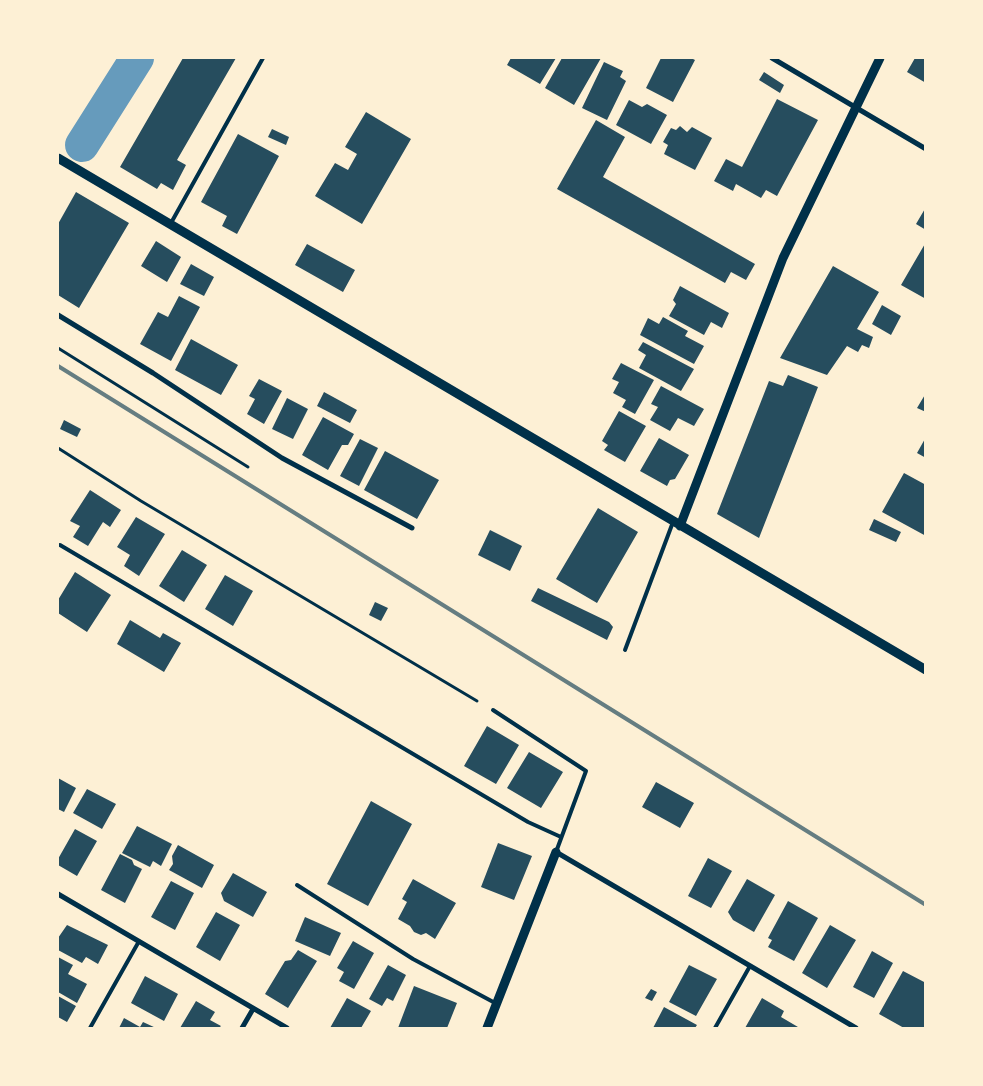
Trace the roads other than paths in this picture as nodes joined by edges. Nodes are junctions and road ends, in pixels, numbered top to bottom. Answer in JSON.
{"nodes":[{"id":1,"x":263,"y":58,"type":"edge"},
{"id":2,"x":772,"y":58,"type":"edge"},
{"id":3,"x":880,"y":58,"type":"edge"},
{"id":4,"x":855,"y":107,"type":"junction"},
{"id":5,"x":926,"y":149,"type":"edge"},
{"id":6,"x":58,"y":158,"type":"edge"},
{"id":7,"x":171,"y":224,"type":"junction"},
{"id":8,"x":58,"y":315,"type":"edge"},
{"id":9,"x":677,"y":524,"type":"junction"},
{"id":10,"x":412,"y":528,"type":"dead end"},
{"id":11,"x":60,"y":545,"type":"dead end"},
{"id":12,"x":626,"y":650,"type":"dead end"},
{"id":13,"x":926,"y":670,"type":"edge"},
{"id":14,"x":493,"y":710,"type":"road end"},
{"id":15,"x":561,"y":837,"type":"junction"},
{"id":16,"x":556,"y":852,"type":"junction"},
{"id":17,"x":297,"y":885,"type":"dead end"},
{"id":18,"x":58,"y":894,"type":"edge"},
{"id":19,"x":138,"y":943,"type":"junction"},
{"id":20,"x":750,"y":966,"type":"junction"},
{"id":21,"x":497,"y":1004,"type":"junction"},
{"id":22,"x":253,"y":1009,"type":"junction"},
{"id":23,"x":90,"y":1028,"type":"edge"},
{"id":24,"x":242,"y":1028,"type":"edge"},
{"id":25,"x":287,"y":1028,"type":"edge"},
{"id":26,"x":487,"y":1028,"type":"edge"},
{"id":27,"x":715,"y":1028,"type":"edge"},
{"id":28,"x":856,"y":1028,"type":"edge"}],
"edges":[{"from":1,"to":7,"type":"lane"},
{"from":2,"to":4,"type":"street"},
{"from":3,"to":4,"type":"street"},
{"from":4,"to":5,"type":"street"},
{"from":4,"to":9,"type":"street"},
{"from":6,"to":7,"type":"street"},
{"from":7,"to":9,"type":"street"},
{"from":8,"to":10,"type":"street"},
{"from":9,"to":12,"type":"lane"},
{"from":9,"to":13,"type":"street"},
{"from":11,"to":15,"type":"lane"},
{"from":14,"to":15,"type":"lane"},
{"from":15,"to":16,"type":"lane"},
{"from":16,"to":20,"type":"street"},
{"from":16,"to":21,"type":"street"},
{"from":17,"to":21,"type":"lane"},
{"from":18,"to":19,"type":"street"},
{"from":19,"to":22,"type":"street"},
{"from":19,"to":23,"type":"lane"},
{"from":20,"to":27,"type":"lane"},
{"from":20,"to":28,"type":"street"},
{"from":21,"to":26,"type":"street"},
{"from":22,"to":24,"type":"street"},
{"from":22,"to":25,"type":"street"}]}
